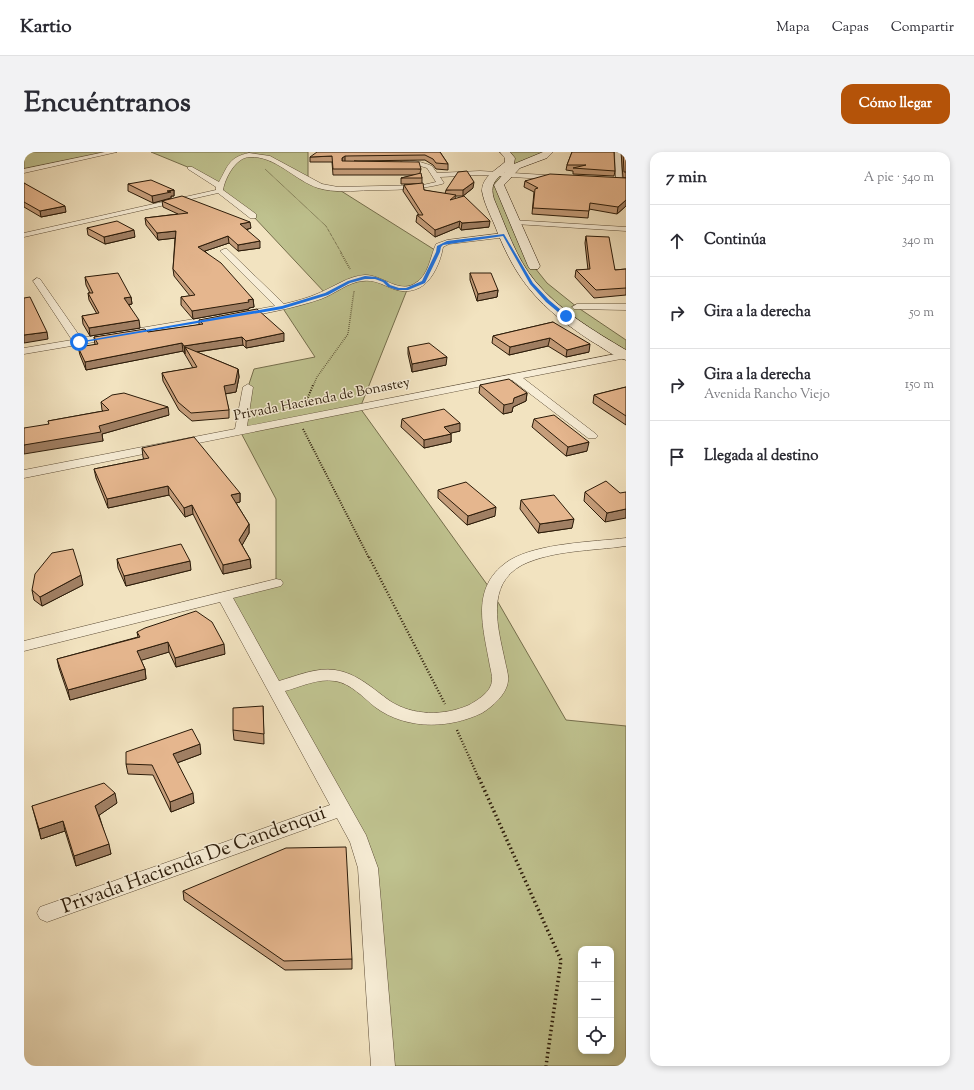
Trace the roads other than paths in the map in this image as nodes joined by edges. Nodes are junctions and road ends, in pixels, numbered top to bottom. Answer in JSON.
{"nodes":[{"id":1,"x":114,"y":152,"type":"edge"},
{"id":2,"x":548,"y":152,"type":"edge"},
{"id":3,"x":618,"y":153,"type":"dead end"},
{"id":4,"x":506,"y":154,"type":"edge"},
{"id":5,"x":537,"y":158,"type":"junction"},
{"id":6,"x":395,"y":164,"type":"edge"},
{"id":7,"x":190,"y":168,"type":"dead end"},
{"id":8,"x":24,"y":172,"type":"edge"},
{"id":9,"x":435,"y":175,"type":"junction"},
{"id":10,"x":501,"y":175,"type":"junction"},
{"id":11,"x":567,"y":178,"type":"edge"},
{"id":12,"x":619,"y":181,"type":"edge"},
{"id":13,"x":219,"y":189,"type":"junction"},
{"id":14,"x":253,"y":216,"type":"dead end"},
{"id":15,"x":497,"y":216,"type":"junction"},
{"id":16,"x":514,"y":219,"type":"junction"},
{"id":17,"x":626,"y":229,"type":"edge"},
{"id":18,"x":24,"y":235,"type":"edge"},
{"id":19,"x":506,"y":240,"type":"junction"},
{"id":20,"x":524,"y":244,"type":"junction"},
{"id":21,"x":224,"y":251,"type":"dead end"},
{"id":22,"x":541,"y":275,"type":"dead end"},
{"id":23,"x":38,"y":281,"type":"dead end"},
{"id":24,"x":566,"y":298,"type":"dead end"},
{"id":25,"x":282,"y":307,"type":"junction"},
{"id":26,"x":577,"y":307,"type":"junction"},
{"id":27,"x":626,"y":307,"type":"edge"},
{"id":28,"x":595,"y":319,"type":"dead end"},
{"id":29,"x":79,"y":342,"type":"junction"},
{"id":30,"x":24,"y":351,"type":"edge"},
{"id":31,"x":625,"y":355,"type":"edge"},
{"id":32,"x":516,"y":378,"type":"junction"},
{"id":33,"x":248,"y":387,"type":"dead end"},
{"id":34,"x":240,"y":431,"type":"junction"},
{"id":35,"x":592,"y":436,"type":"dead end"},
{"id":36,"x":24,"y":474,"type":"edge"},
{"id":37,"x":626,"y":542,"type":"edge"},
{"id":38,"x":276,"y":583,"type":"dead end"},
{"id":39,"x":224,"y":596,"type":"junction"},
{"id":40,"x":24,"y":646,"type":"edge"},
{"id":41,"x":276,"y":688,"type":"junction"},
{"id":42,"x":341,"y":809,"type":"junction"},
{"id":43,"x":47,"y":913,"type":"dead end"},
{"id":44,"x":383,"y":1066,"type":"edge"}],
"edges":[{"from":1,"to":8,"type":"street"},
{"from":2,"to":5,"type":"street"},
{"from":3,"to":12,"type":"street"},
{"from":4,"to":5,"type":"street"},
{"from":4,"to":10,"type":"street"},
{"from":5,"to":10,"type":"street"},
{"from":6,"to":9,"type":"street"},
{"from":7,"to":13,"type":"street"},
{"from":9,"to":10,"type":"street"},
{"from":9,"to":13,"type":"street"},
{"from":10,"to":11,"type":"street"},
{"from":10,"to":15,"type":"street"},
{"from":10,"to":16,"type":"street"},
{"from":13,"to":14,"type":"street"},
{"from":13,"to":18,"type":"street"},
{"from":15,"to":16,"type":"street"},
{"from":15,"to":19,"type":"street"},
{"from":16,"to":17,"type":"street"},
{"from":16,"to":20,"type":"street"},
{"from":19,"to":20,"type":"street"},
{"from":19,"to":25,"type":"street"},
{"from":19,"to":31,"type":"street"},
{"from":20,"to":22,"type":"street"},
{"from":21,"to":25,"type":"street"},
{"from":23,"to":29,"type":"street"},
{"from":24,"to":26,"type":"street"},
{"from":25,"to":29,"type":"street"},
{"from":26,"to":27,"type":"street"},
{"from":26,"to":28,"type":"street"},
{"from":29,"to":30,"type":"street"},
{"from":31,"to":32,"type":"street","name":"Privada Hacienda de Bonastey"},
{"from":32,"to":34,"type":"street","name":"Privada Hacienda de Bonastey"},
{"from":32,"to":35,"type":"street"},
{"from":33,"to":34,"type":"street","name":"Privada Hacienda de Bonastey"},
{"from":34,"to":36,"type":"street","name":"Privada Hacienda de Bonastey"},
{"from":37,"to":41,"type":"street"},
{"from":38,"to":39,"type":"street"},
{"from":39,"to":40,"type":"street"},
{"from":39,"to":41,"type":"street"},
{"from":41,"to":42,"type":"street","name":"Privada Hacienda De Candenqui"},
{"from":42,"to":43,"type":"street","name":"Privada Hacienda De Candenqui"},
{"from":42,"to":44,"type":"street","name":"Privada Hacienda De Candenqui"}]}
